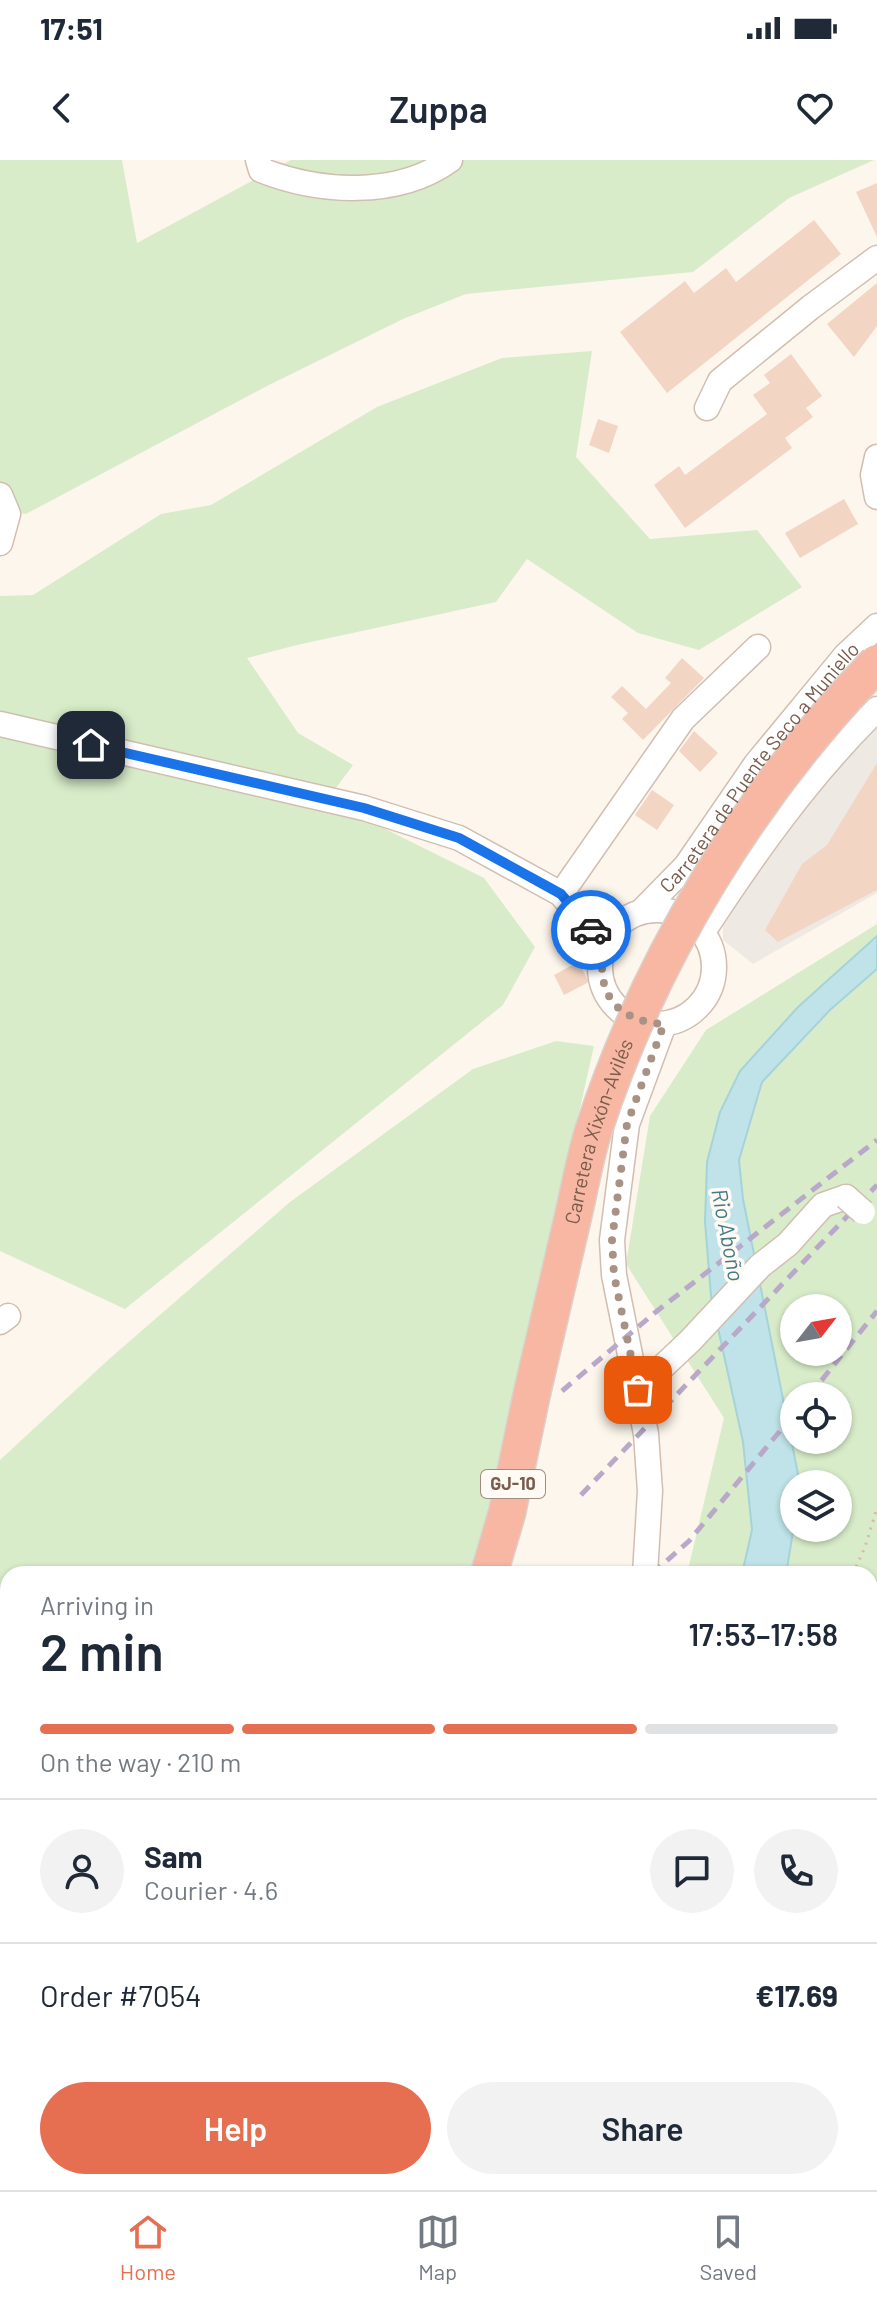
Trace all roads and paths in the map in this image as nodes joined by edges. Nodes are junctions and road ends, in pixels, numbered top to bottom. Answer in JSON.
{"nodes":[{"id":1,"x":258,"y":160,"type":"edge"},
{"id":2,"x":450,"y":160,"type":"edge"},
{"id":3,"x":877,"y":258,"type":"edge"},
{"id":4,"x":707,"y":408,"type":"dead end"},
{"id":5,"x":877,"y":457,"type":"edge"},
{"id":6,"x":0,"y":495,"type":"edge"},
{"id":7,"x":877,"y":497,"type":"edge"},
{"id":8,"x":0,"y":543,"type":"edge"},
{"id":9,"x":877,"y":626,"type":"edge"},
{"id":10,"x":758,"y":647,"type":"dead end"},
{"id":11,"x":877,"y":663,"type":"edge"},
{"id":12,"x":877,"y":709,"type":"edge"},
{"id":13,"x":0,"y":724,"type":"edge"},
{"id":14,"x":561,"y":894,"type":"junction"},
{"id":15,"x":642,"y":911,"type":"junction"},
{"id":16,"x":703,"y":932,"type":"junction"},
{"id":17,"x":604,"y":946,"type":"junction"},
{"id":18,"x":664,"y":1024,"type":"junction"},
{"id":19,"x":862,"y":1209,"type":"edge"},
{"id":20,"x":638,"y":1390,"type":"junction"},
{"id":21,"x":877,"y":1508,"type":"edge"},
{"id":22,"x":491,"y":1566,"type":"edge"},
{"id":23,"x":645,"y":1566,"type":"edge"},
{"id":24,"x":857,"y":1566,"type":"edge"}],
"edges":[{"from":1,"to":2,"type":"street"},
{"from":3,"to":4,"type":"street"},
{"from":5,"to":7,"type":"street"},
{"from":6,"to":8,"type":"street"},
{"from":9,"to":15,"type":"street","name":"Carretera de Puente Seco a Muniello"},
{"from":10,"to":14,"type":"street"},
{"from":11,"to":22,"type":"highway","name":"Carretera Xixón-Avilés","number":"GJ-10","bridge":true},
{"from":12,"to":16,"type":"street"},
{"from":13,"to":14,"type":"street"},
{"from":14,"to":17,"type":"street"},
{"from":15,"to":16,"type":"street"},
{"from":15,"to":17,"type":"street"},
{"from":16,"to":18,"type":"street"},
{"from":17,"to":18,"type":"street"},
{"from":18,"to":20,"type":"street"},
{"from":19,"to":20,"type":"street"},
{"from":20,"to":23,"type":"street"},
{"from":21,"to":24,"type":"path"}]}
